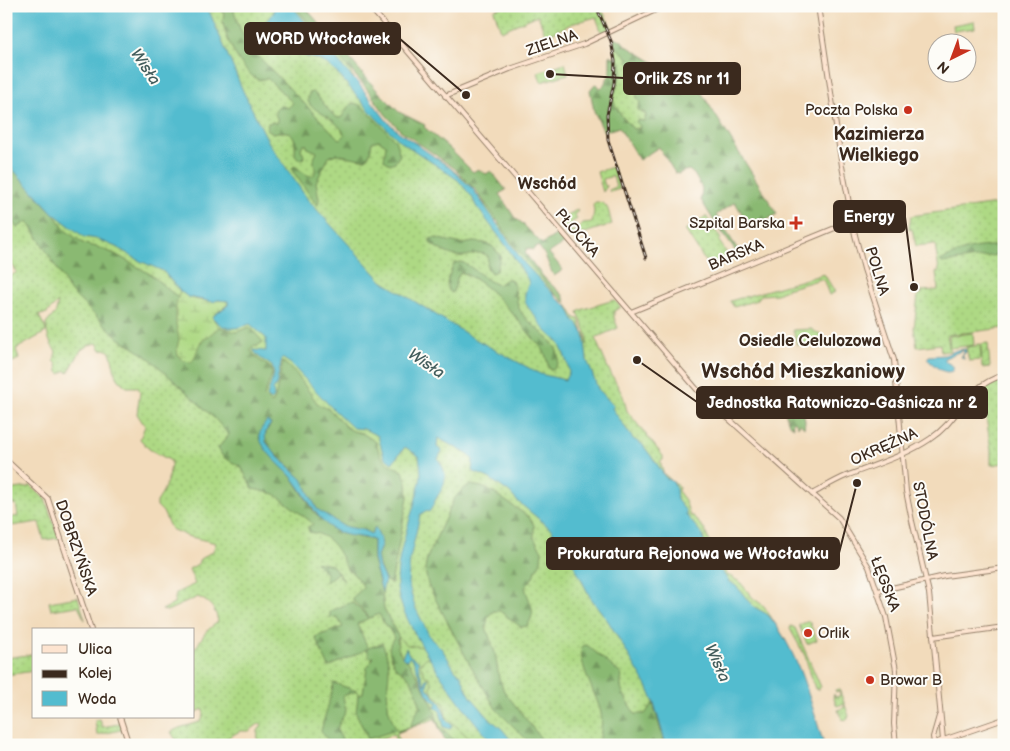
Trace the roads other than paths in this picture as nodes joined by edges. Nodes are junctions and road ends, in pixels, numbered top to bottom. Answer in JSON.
{"nodes":[{"id":1,"x":369,"y":6,"type":"edge"},
{"id":2,"x":664,"y":6,"type":"edge"},
{"id":3,"x":818,"y":6,"type":"edge"},
{"id":4,"x":445,"y":96,"type":"junction"},
{"id":5,"x":852,"y":221,"type":"junction"},
{"id":6,"x":630,"y":312,"type":"junction"},
{"id":7,"x":886,"y":335,"type":"joint"},
{"id":8,"x":1004,"y":375,"type":"edge"},
{"id":9,"x":712,"y":404,"type":"joint"},
{"id":10,"x":903,"y":453,"type":"junction"},
{"id":11,"x":6,"y":460,"type":"edge"},
{"id":12,"x":812,"y":494,"type":"junction"},
{"id":13,"x":1004,"y":568,"type":"edge"},
{"id":14,"x":927,"y":581,"type":"junction"},
{"id":15,"x":878,"y":591,"type":"junction"},
{"id":16,"x":1004,"y":627,"type":"edge"},
{"id":17,"x":90,"y":628,"type":"edge"},
{"id":18,"x":933,"y":637,"type":"junction"},
{"id":19,"x":940,"y":711,"type":"junction"},
{"id":20,"x":120,"y":718,"type":"edge"},
{"id":21,"x":1004,"y":719,"type":"edge"},
{"id":22,"x":943,"y":740,"type":"junction"},
{"id":23,"x":932,"y":744,"type":"edge"},
{"id":24,"x":129,"y":745,"type":"edge"},
{"id":25,"x":896,"y":745,"type":"edge"}],
"edges":[{"from":1,"to":4,"type":"street","name":"PŁOCKA"},
{"from":2,"to":4,"type":"street","name":"ZIELNA"},
{"from":3,"to":5,"type":"street","name":"POLNA"},
{"from":4,"to":6,"type":"street","name":"PŁOCKA"},
{"from":5,"to":6,"type":"street","name":"BARSKA"},
{"from":5,"to":7,"type":"street","name":"POLNA"},
{"from":6,"to":9,"type":"street","name":"PŁOCKA"},
{"from":7,"to":10,"type":"street","name":"STODÓLNA"},
{"from":8,"to":10,"type":"street","name":"OKRĘŻNA"},
{"from":9,"to":12,"type":"street","name":"ŁĘGSKA"},
{"from":10,"to":12,"type":"street","name":"OKRĘŻNA"},
{"from":10,"to":14,"type":"street","name":"STODÓLNA"},
{"from":11,"to":17,"type":"street","name":"DOBRZYŃSKA"},
{"from":12,"to":15,"type":"street","name":"ŁĘGSKA"},
{"from":13,"to":14,"type":"street"},
{"from":14,"to":15,"type":"street"},
{"from":14,"to":18,"type":"street","name":"STODÓLNA"},
{"from":15,"to":25,"type":"street","name":"ŁĘGSKA"},
{"from":16,"to":18,"type":"street"},
{"from":18,"to":19,"type":"street","name":"STODÓLNA"},
{"from":19,"to":22,"type":"street","name":"STODÓLNA"},
{"from":19,"to":23,"type":"street","name":"STODÓLNA"},
{"from":20,"to":24,"type":"street"},
{"from":21,"to":22,"type":"street"},
{"from":22,"to":23,"type":"street"}]}
